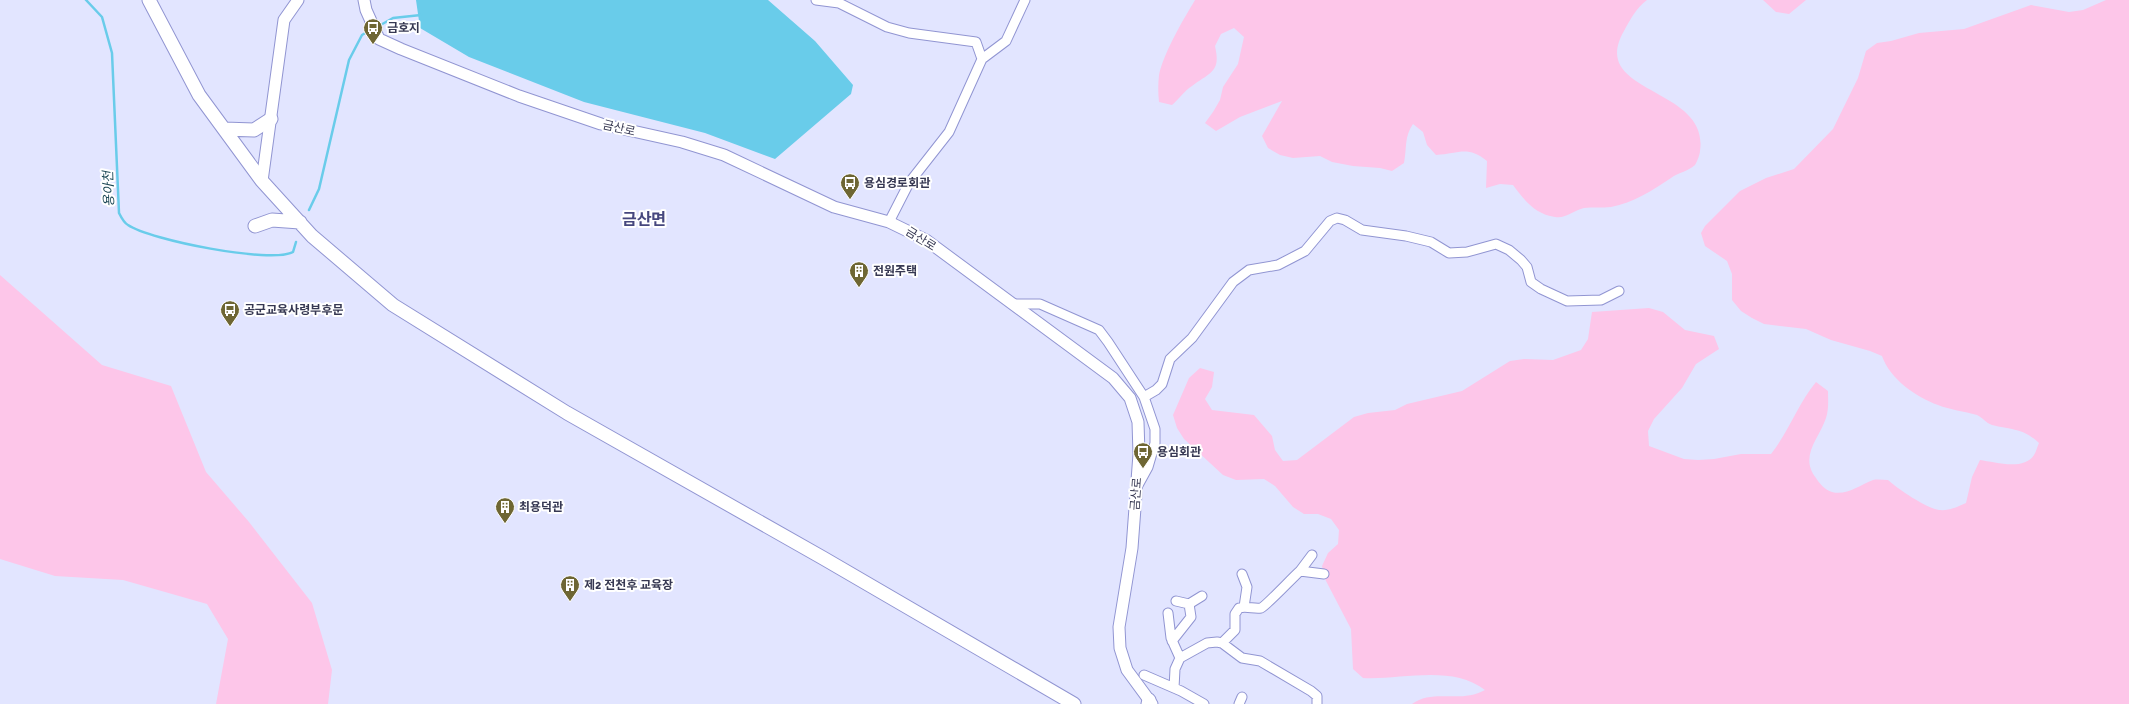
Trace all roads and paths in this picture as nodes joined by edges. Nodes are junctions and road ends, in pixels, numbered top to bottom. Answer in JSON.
{"nodes":[{"id":1,"x":149,"y":0,"type":"edge"},
{"id":2,"x":298,"y":0,"type":"edge"},
{"id":3,"x":816,"y":0,"type":"edge"},
{"id":4,"x":1025,"y":0,"type":"edge"},
{"id":5,"x":365,"y":5,"type":"edge"},
{"id":6,"x":982,"y":58,"type":"junction"},
{"id":7,"x":271,"y":120,"type":"junction"},
{"id":8,"x":224,"y":129,"type":"junction"},
{"id":9,"x":262,"y":181,"type":"junction"},
{"id":10,"x":300,"y":222,"type":"junction"},
{"id":11,"x":890,"y":222,"type":"junction"},
{"id":12,"x":255,"y":226,"type":"dead end"},
{"id":13,"x":1620,"y":291,"type":"dead end"},
{"id":14,"x":1012,"y":304,"type":"junction"},
{"id":15,"x":1144,"y":396,"type":"junction"},
{"id":16,"x":1137,"y":487,"type":"junction"},
{"id":17,"x":1312,"y":556,"type":"dead end"},
{"id":18,"x":1300,"y":571,"type":"junction"},
{"id":19,"x":1242,"y":574,"type":"dead end"},
{"id":20,"x":1324,"y":574,"type":"dead end"},
{"id":21,"x":1202,"y":596,"type":"dead end"},
{"id":22,"x":1176,"y":601,"type":"dead end"},
{"id":23,"x":1189,"y":604,"type":"junction"},
{"id":24,"x":1244,"y":607,"type":"junction"},
{"id":25,"x":1168,"y":613,"type":"dead end"},
{"id":26,"x":1172,"y":641,"type":"junction"},
{"id":27,"x":1222,"y":643,"type":"junction"},
{"id":28,"x":1180,"y":658,"type":"junction"},
{"id":29,"x":1144,"y":675,"type":"dead end"},
{"id":30,"x":1174,"y":688,"type":"junction"},
{"id":31,"x":1149,"y":703,"type":"edge"},
{"id":32,"x":1074,"y":704,"type":"edge"},
{"id":33,"x":1204,"y":704,"type":"edge"},
{"id":34,"x":1317,"y":704,"type":"edge"}],
"edges":[{"from":1,"to":8,"type":"main road"},
{"from":2,"to":7,"type":"street"},
{"from":3,"to":6,"type":"street"},
{"from":4,"to":6,"type":"street"},
{"from":5,"to":11,"type":"street","name":"금산로"},
{"from":6,"to":11,"type":"street"},
{"from":7,"to":8,"type":"main road"},
{"from":7,"to":9,"type":"street"},
{"from":8,"to":9,"type":"main road"},
{"from":9,"to":10,"type":"main road"},
{"from":10,"to":12,"type":"main road"},
{"from":10,"to":32,"type":"main road"},
{"from":11,"to":14,"type":"street","name":"금산로"},
{"from":13,"to":15,"type":"street"},
{"from":14,"to":15,"type":"street"},
{"from":14,"to":16,"type":"street","name":"금산로"},
{"from":15,"to":16,"type":"street"},
{"from":16,"to":31,"type":"street","name":"금산로"},
{"from":17,"to":18,"type":"street"},
{"from":18,"to":20,"type":"street"},
{"from":18,"to":24,"type":"street"},
{"from":19,"to":24,"type":"street"},
{"from":21,"to":23,"type":"street"},
{"from":22,"to":23,"type":"street"},
{"from":23,"to":26,"type":"street"},
{"from":24,"to":27,"type":"street"},
{"from":25,"to":26,"type":"street"},
{"from":26,"to":28,"type":"street"},
{"from":27,"to":28,"type":"street"},
{"from":27,"to":34,"type":"street"},
{"from":28,"to":30,"type":"street"},
{"from":29,"to":30,"type":"street"},
{"from":30,"to":33,"type":"street"}]}
